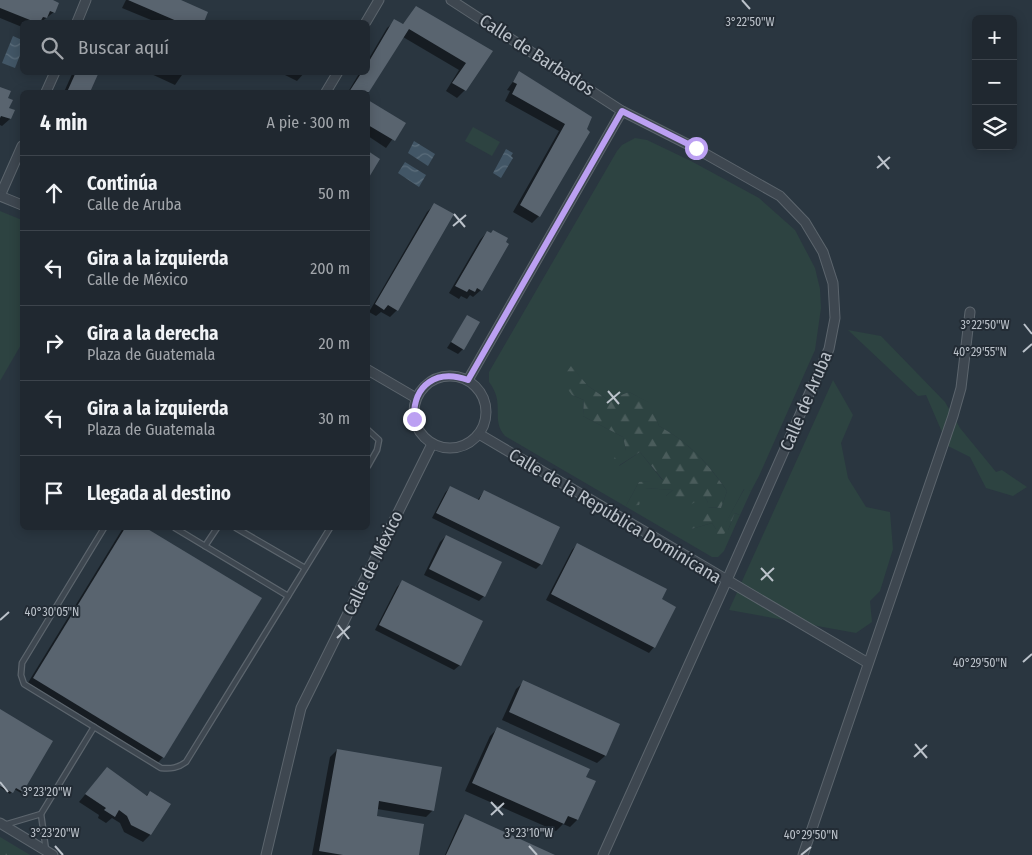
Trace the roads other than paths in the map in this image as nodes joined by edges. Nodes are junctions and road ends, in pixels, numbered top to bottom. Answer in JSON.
{"nodes":[{"id":1,"x":86,"y":0,"type":"edge"},
{"id":2,"x":379,"y":0,"type":"edge"},
{"id":3,"x":451,"y":0,"type":"edge"},
{"id":4,"x":78,"y":20,"type":"edge"},
{"id":5,"x":367,"y":20,"type":"edge"},
{"id":6,"x":54,"y":75,"type":"edge"},
{"id":7,"x":336,"y":75,"type":"edge"},
{"id":8,"x":47,"y":90,"type":"edge"},
{"id":9,"x":327,"y":90,"type":"edge"},
{"id":10,"x":622,"y":111,"type":"junction"},
{"id":11,"x":20,"y":151,"type":"edge"},
{"id":12,"x":0,"y":196,"type":"edge"},
{"id":13,"x":20,"y":204,"type":"edge"},
{"id":14,"x":970,"y":312,"type":"dead end"},
{"id":15,"x":370,"y":371,"type":"edge"},
{"id":16,"x":468,"y":380,"type":"junction"},
{"id":17,"x":416,"y":398,"type":"junction"},
{"id":18,"x":370,"y":432,"type":"edge"},
{"id":19,"x":479,"y":434,"type":"junction"},
{"id":20,"x":432,"y":444,"type":"junction"},
{"id":21,"x":370,"y":462,"type":"edge"},
{"id":22,"x":103,"y":530,"type":"edge"},
{"id":23,"x":177,"y":530,"type":"edge"},
{"id":24,"x":216,"y":530,"type":"edge"},
{"id":25,"x":239,"y":530,"type":"edge"},
{"id":26,"x":329,"y":530,"type":"edge"},
{"id":27,"x":205,"y":546,"type":"junction"},
{"id":28,"x":305,"y":568,"type":"junction"},
{"id":29,"x":727,"y":580,"type":"junction"},
{"id":30,"x":288,"y":596,"type":"junction"},
{"id":31,"x":868,"y":663,"type":"junction"},
{"id":32,"x":94,"y":727,"type":"junction"},
{"id":33,"x":41,"y":814,"type":"junction"},
{"id":34,"x":2,"y":824,"type":"edge"},
{"id":35,"x":50,"y":853,"type":"edge"},
{"id":36,"x":266,"y":855,"type":"edge"},
{"id":37,"x":603,"y":855,"type":"edge"},
{"id":38,"x":803,"y":855,"type":"edge"}],
"edges":[{"from":1,"to":4,"type":"street"},
{"from":2,"to":5,"type":"street"},
{"from":3,"to":10,"type":"street","name":"Calle de Barbados"},
{"from":6,"to":8,"type":"street"},
{"from":7,"to":9,"type":"street"},
{"from":10,"to":16,"type":"street"},
{"from":10,"to":29,"type":"street","name":"Calle de Aruba"},
{"from":11,"to":12,"type":"street"},
{"from":12,"to":13,"type":"street"},
{"from":14,"to":31,"type":"street"},
{"from":15,"to":17,"type":"street"},
{"from":16,"to":17,"type":"street"},
{"from":16,"to":19,"type":"street"},
{"from":17,"to":20,"type":"street"},
{"from":18,"to":21,"type":"lane"},
{"from":19,"to":20,"type":"street"},
{"from":19,"to":29,"type":"street","name":"Calle de la República Dominicana"},
{"from":20,"to":36,"type":"street","name":"Calle de México"},
{"from":22,"to":32,"type":"lane"},
{"from":23,"to":27,"type":"lane"},
{"from":24,"to":27,"type":"lane"},
{"from":25,"to":28,"type":"lane"},
{"from":26,"to":28,"type":"lane"},
{"from":27,"to":30,"type":"lane"},
{"from":28,"to":30,"type":"lane"},
{"from":29,"to":31,"type":"street"},
{"from":29,"to":37,"type":"street","name":"Calle de la República Dominicana"},
{"from":30,"to":32,"type":"lane"},
{"from":31,"to":38,"type":"street"},
{"from":32,"to":33,"type":"lane"},
{"from":33,"to":34,"type":"lane"},
{"from":33,"to":35,"type":"lane"},
{"from":34,"to":35,"type":"street"}]}
